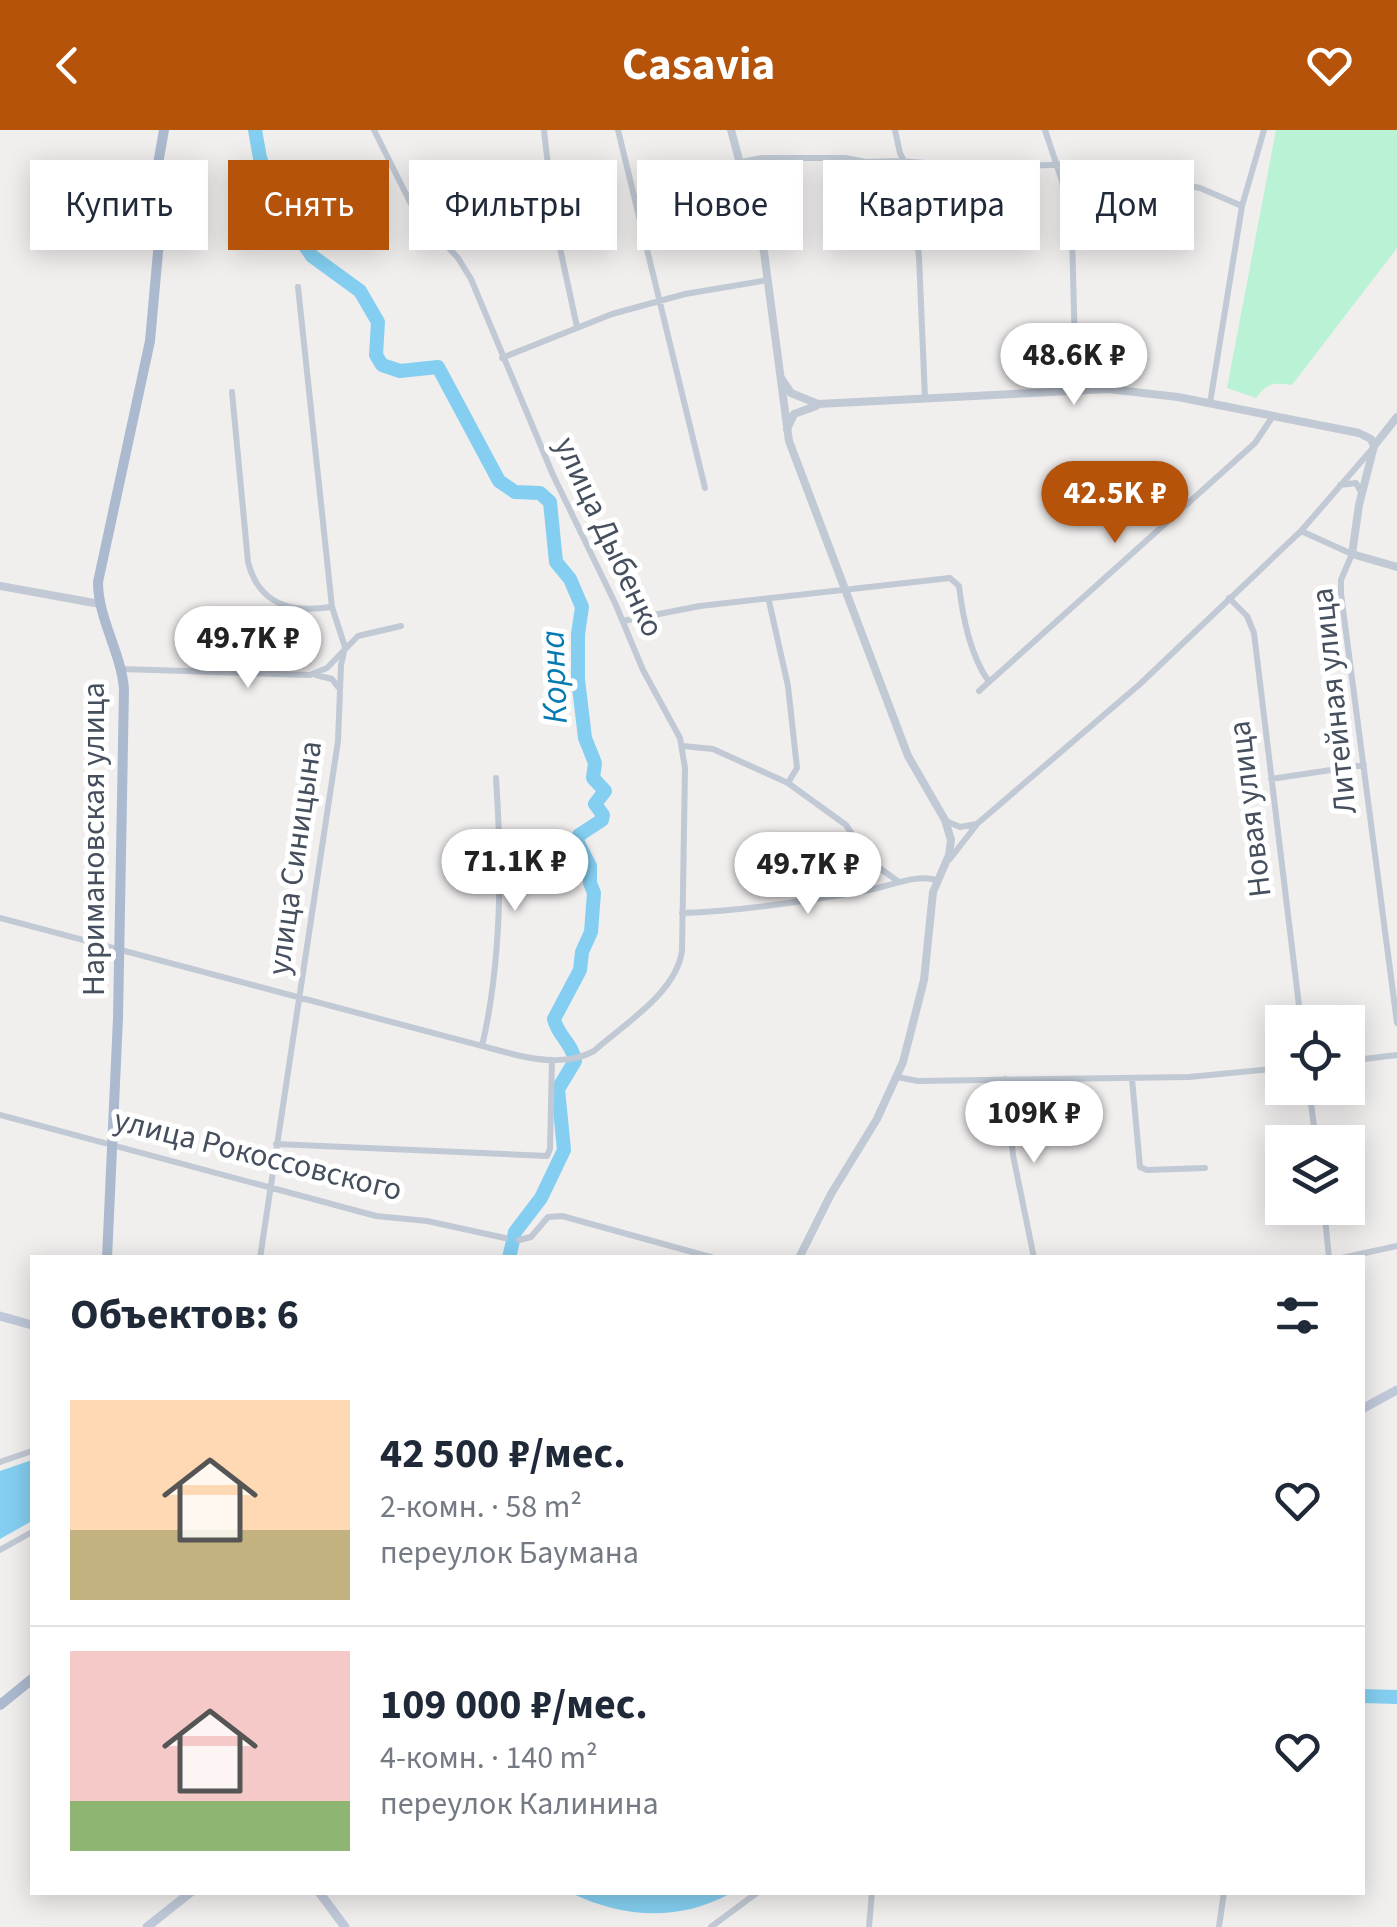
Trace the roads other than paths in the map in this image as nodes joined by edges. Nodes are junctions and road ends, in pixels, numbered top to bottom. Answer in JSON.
{"nodes":[{"id":1,"x":164,"y":130,"type":"edge"},
{"id":2,"x":374,"y":130,"type":"edge"},
{"id":3,"x":544,"y":130,"type":"edge"},
{"id":4,"x":618,"y":130,"type":"edge"},
{"id":5,"x":731,"y":130,"type":"edge"},
{"id":6,"x":895,"y":130,"type":"edge"},
{"id":7,"x":1045,"y":130,"type":"edge"},
{"id":8,"x":1264,"y":130,"type":"edge"},
{"id":9,"x":740,"y":160,"type":"edge"},
{"id":10,"x":752,"y":160,"type":"edge"},
{"id":11,"x":879,"y":160,"type":"edge"},
{"id":12,"x":904,"y":160,"type":"edge"},
{"id":13,"x":1055,"y":164,"type":"junction"},
{"id":14,"x":1040,"y":165,"type":"edge"},
{"id":15,"x":1242,"y":206,"type":"junction"},
{"id":16,"x":761,"y":250,"type":"edge"},
{"id":17,"x":918,"y":250,"type":"edge"},
{"id":18,"x":768,"y":280,"type":"junction"},
{"id":19,"x":298,"y":287,"type":"dead end"},
{"id":20,"x":660,"y":301,"type":"junction"},
{"id":21,"x":577,"y":327,"type":"junction"},
{"id":22,"x":502,"y":358,"type":"junction"},
{"id":23,"x":778,"y":371,"type":"junction"},
{"id":24,"x":1076,"y":389,"type":"junction"},
{"id":25,"x":232,"y":392,"type":"dead end"},
{"id":26,"x":925,"y":398,"type":"junction"},
{"id":27,"x":1210,"y":402,"type":"junction"},
{"id":28,"x":826,"y":405,"type":"junction"},
{"id":29,"x":1273,"y":414,"type":"junction"},
{"id":30,"x":1397,"y":417,"type":"edge"},
{"id":31,"x":786,"y":432,"type":"junction"},
{"id":32,"x":1374,"y":446,"type":"junction"},
{"id":33,"x":1339,"y":485,"type":"junction"},
{"id":34,"x":705,"y":488,"type":"dead end"},
{"id":35,"x":1361,"y":496,"type":"junction"},
{"id":36,"x":1300,"y":531,"type":"junction"},
{"id":37,"x":1352,"y":554,"type":"junction"},
{"id":38,"x":1397,"y":567,"type":"edge"},
{"id":39,"x":0,"y":586,"type":"edge"},
{"id":40,"x":845,"y":590,"type":"junction"},
{"id":41,"x":1229,"y":598,"type":"junction"},
{"id":42,"x":770,"y":601,"type":"junction"},
{"id":43,"x":100,"y":604,"type":"junction"},
{"id":44,"x":332,"y":607,"type":"junction"},
{"id":45,"x":623,"y":621,"type":"junction"},
{"id":46,"x":401,"y":626,"type":"dead end"},
{"id":47,"x":346,"y":648,"type":"junction"},
{"id":48,"x":122,"y":669,"type":"junction"},
{"id":49,"x":310,"y":675,"type":"junction"},
{"id":50,"x":990,"y":682,"type":"junction"},
{"id":51,"x":978,"y":690,"type":"dead end"},
{"id":52,"x":340,"y":693,"type":"junction"},
{"id":53,"x":682,"y":746,"type":"junction"},
{"id":54,"x":1364,"y":764,"type":"junction"},
{"id":55,"x":496,"y":778,"type":"dead end"},
{"id":56,"x":1272,"y":779,"type":"junction"},
{"id":57,"x":788,"y":783,"type":"junction"},
{"id":58,"x":944,"y":820,"type":"junction"},
{"id":59,"x":978,"y":823,"type":"junction"},
{"id":60,"x":943,"y":869,"type":"junction"},
{"id":61,"x":937,"y":880,"type":"junction"},
{"id":62,"x":898,"y":882,"type":"junction"},
{"id":63,"x":682,"y":912,"type":"junction"},
{"id":64,"x":0,"y":918,"type":"edge"},
{"id":65,"x":120,"y":952,"type":"junction"},
{"id":66,"x":300,"y":1000,"type":"junction"},
{"id":67,"x":1299,"y":1005,"type":"edge"},
{"id":68,"x":1397,"y":1023,"type":"edge"},
{"id":69,"x":482,"y":1046,"type":"junction"},
{"id":70,"x":1397,"y":1055,"type":"edge"},
{"id":71,"x":1365,"y":1059,"type":"edge"},
{"id":72,"x":552,"y":1060,"type":"junction"},
{"id":73,"x":1265,"y":1069,"type":"edge"},
{"id":74,"x":897,"y":1077,"type":"junction"},
{"id":75,"x":1005,"y":1079,"type":"junction"},
{"id":76,"x":1132,"y":1079,"type":"junction"},
{"id":77,"x":0,"y":1114,"type":"edge"},
{"id":78,"x":114,"y":1144,"type":"junction"},
{"id":79,"x":276,"y":1144,"type":"junction"},
{"id":80,"x":1204,"y":1168,"type":"dead end"},
{"id":81,"x":270,"y":1187,"type":"junction"},
{"id":82,"x":1326,"y":1225,"type":"edge"},
{"id":83,"x":506,"y":1238,"type":"dead end"},
{"id":84,"x":518,"y":1240,"type":"dead end"},
{"id":85,"x":1397,"y":1246,"type":"edge"},
{"id":86,"x":107,"y":1255,"type":"edge"},
{"id":87,"x":260,"y":1255,"type":"edge"},
{"id":88,"x":703,"y":1255,"type":"edge"},
{"id":89,"x":801,"y":1255,"type":"edge"},
{"id":90,"x":1033,"y":1255,"type":"edge"},
{"id":91,"x":1330,"y":1255,"type":"edge"},
{"id":92,"x":1356,"y":1255,"type":"edge"},
{"id":93,"x":0,"y":1316,"type":"edge"},
{"id":94,"x":30,"y":1324,"type":"edge"},
{"id":95,"x":1397,"y":1390,"type":"edge"},
{"id":96,"x":1365,"y":1407,"type":"edge"},
{"id":97,"x":30,"y":1452,"type":"edge"},
{"id":98,"x":0,"y":1462,"type":"edge"},
{"id":99,"x":30,"y":1533,"type":"edge"},
{"id":100,"x":0,"y":1550,"type":"edge"},
{"id":101,"x":30,"y":1682,"type":"edge"},
{"id":102,"x":0,"y":1687,"type":"edge"},
{"id":103,"x":4,"y":1701,"type":"edge"},
{"id":104,"x":187,"y":1895,"type":"edge"},
{"id":105,"x":321,"y":1895,"type":"edge"},
{"id":106,"x":754,"y":1895,"type":"edge"},
{"id":107,"x":872,"y":1895,"type":"edge"},
{"id":108,"x":1224,"y":1895,"type":"edge"},
{"id":109,"x":147,"y":1927,"type":"edge"},
{"id":110,"x":345,"y":1927,"type":"edge"},
{"id":111,"x":711,"y":1927,"type":"edge"},
{"id":112,"x":869,"y":1927,"type":"edge"},
{"id":113,"x":1220,"y":1927,"type":"edge"}],
"edges":[{"from":1,"to":43,"type":"main road","name":"Наримановская улица"},
{"from":2,"to":22,"type":"street","name":"улица Дыбенко"},
{"from":3,"to":21,"type":"street"},
{"from":4,"to":20,"type":"street"},
{"from":5,"to":9,"type":"street"},
{"from":6,"to":12,"type":"street"},
{"from":7,"to":13,"type":"street"},
{"from":8,"to":15,"type":"street"},
{"from":10,"to":11,"type":"street"},
{"from":13,"to":14,"type":"street"},
{"from":13,"to":15,"type":"street"},
{"from":13,"to":24,"type":"street"},
{"from":15,"to":27,"type":"street"},
{"from":16,"to":18,"type":"street"},
{"from":17,"to":26,"type":"street"},
{"from":18,"to":20,"type":"street"},
{"from":18,"to":23,"type":"street"},
{"from":19,"to":44,"type":"street","name":"улица Синицына"},
{"from":20,"to":21,"type":"street"},
{"from":20,"to":34,"type":"street"},
{"from":21,"to":22,"type":"street"},
{"from":22,"to":45,"type":"street","name":"улица Дыбенко"},
{"from":23,"to":28,"type":"street"},
{"from":23,"to":31,"type":"street"},
{"from":24,"to":26,"type":"street"},
{"from":24,"to":27,"type":"street"},
{"from":25,"to":44,"type":"street"},
{"from":26,"to":28,"type":"street"},
{"from":27,"to":29,"type":"street"},
{"from":28,"to":31,"type":"street"},
{"from":29,"to":32,"type":"street"},
{"from":29,"to":50,"type":"street"},
{"from":30,"to":32,"type":"street"},
{"from":31,"to":40,"type":"street"},
{"from":32,"to":33,"type":"street"},
{"from":32,"to":35,"type":"street"},
{"from":33,"to":35,"type":"street"},
{"from":33,"to":36,"type":"street"},
{"from":35,"to":37,"type":"street"},
{"from":36,"to":37,"type":"street","name":"Литейная улица"},
{"from":36,"to":41,"type":"street"},
{"from":37,"to":38,"type":"street","name":"Литейная улица"},
{"from":37,"to":54,"type":"street","name":"Литейная улица"},
{"from":39,"to":43,"type":"street"},
{"from":40,"to":42,"type":"street"},
{"from":40,"to":50,"type":"street"},
{"from":40,"to":58,"type":"street"},
{"from":41,"to":56,"type":"street","name":"Новая улица"},
{"from":41,"to":59,"type":"street"},
{"from":42,"to":45,"type":"street"},
{"from":42,"to":57,"type":"street"},
{"from":43,"to":48,"type":"main road","name":"Наримановская улица"},
{"from":44,"to":47,"type":"street","name":"улица Синицына"},
{"from":45,"to":53,"type":"street","name":"улица Дыбенко"},
{"from":46,"to":47,"type":"street"},
{"from":47,"to":49,"type":"street"},
{"from":47,"to":52,"type":"street","name":"улица Синицына"},
{"from":48,"to":49,"type":"street"},
{"from":48,"to":65,"type":"main road","name":"Наримановская улица"},
{"from":49,"to":52,"type":"street"},
{"from":50,"to":51,"type":"street"},
{"from":52,"to":66,"type":"street","name":"улица Синицына"},
{"from":53,"to":57,"type":"street"},
{"from":53,"to":63,"type":"street","name":"улица Дыбенко"},
{"from":54,"to":56,"type":"street"},
{"from":54,"to":68,"type":"street","name":"Литейная улица"},
{"from":55,"to":69,"type":"street"},
{"from":56,"to":67,"type":"street","name":"Новая улица"},
{"from":57,"to":62,"type":"street"},
{"from":58,"to":59,"type":"street"},
{"from":58,"to":60,"type":"street"},
{"from":59,"to":60,"type":"street"},
{"from":60,"to":61,"type":"street"},
{"from":61,"to":62,"type":"street"},
{"from":61,"to":74,"type":"street"},
{"from":62,"to":63,"type":"street"},
{"from":63,"to":72,"type":"street","name":"улица Дыбенко"},
{"from":64,"to":65,"type":"street"},
{"from":65,"to":66,"type":"street"},
{"from":65,"to":78,"type":"main road","name":"Наримановская улица"},
{"from":66,"to":69,"type":"street"},
{"from":66,"to":79,"type":"street","name":"улица Синицына"},
{"from":69,"to":72,"type":"street"},
{"from":70,"to":71,"type":"street"},
{"from":72,"to":79,"type":"street"},
{"from":73,"to":76,"type":"street"},
{"from":74,"to":75,"type":"street"},
{"from":74,"to":89,"type":"street"},
{"from":75,"to":76,"type":"street"},
{"from":75,"to":90,"type":"street"},
{"from":76,"to":80,"type":"street"},
{"from":77,"to":78,"type":"street","name":"улица Рокоссовского"},
{"from":78,"to":81,"type":"street","name":"улица Рокоссовского"},
{"from":78,"to":86,"type":"main road","name":"Наримановская улица"},
{"from":79,"to":81,"type":"street","name":"улица Синицына"},
{"from":81,"to":83,"type":"street","name":"улица Рокоссовского"},
{"from":81,"to":87,"type":"street","name":"улица Синицына"},
{"from":82,"to":91,"type":"street"},
{"from":84,"to":88,"type":"street"},
{"from":85,"to":92,"type":"street"},
{"from":93,"to":94,"type":"main road"},
{"from":95,"to":96,"type":"main road"},
{"from":97,"to":98,"type":"street"},
{"from":99,"to":100,"type":"street"},
{"from":101,"to":103,"type":"main road"},
{"from":102,"to":103,"type":"street"},
{"from":104,"to":109,"type":"main road"},
{"from":105,"to":110,"type":"main road"},
{"from":106,"to":111,"type":"street"},
{"from":107,"to":112,"type":"street"},
{"from":108,"to":113,"type":"street"}]}
